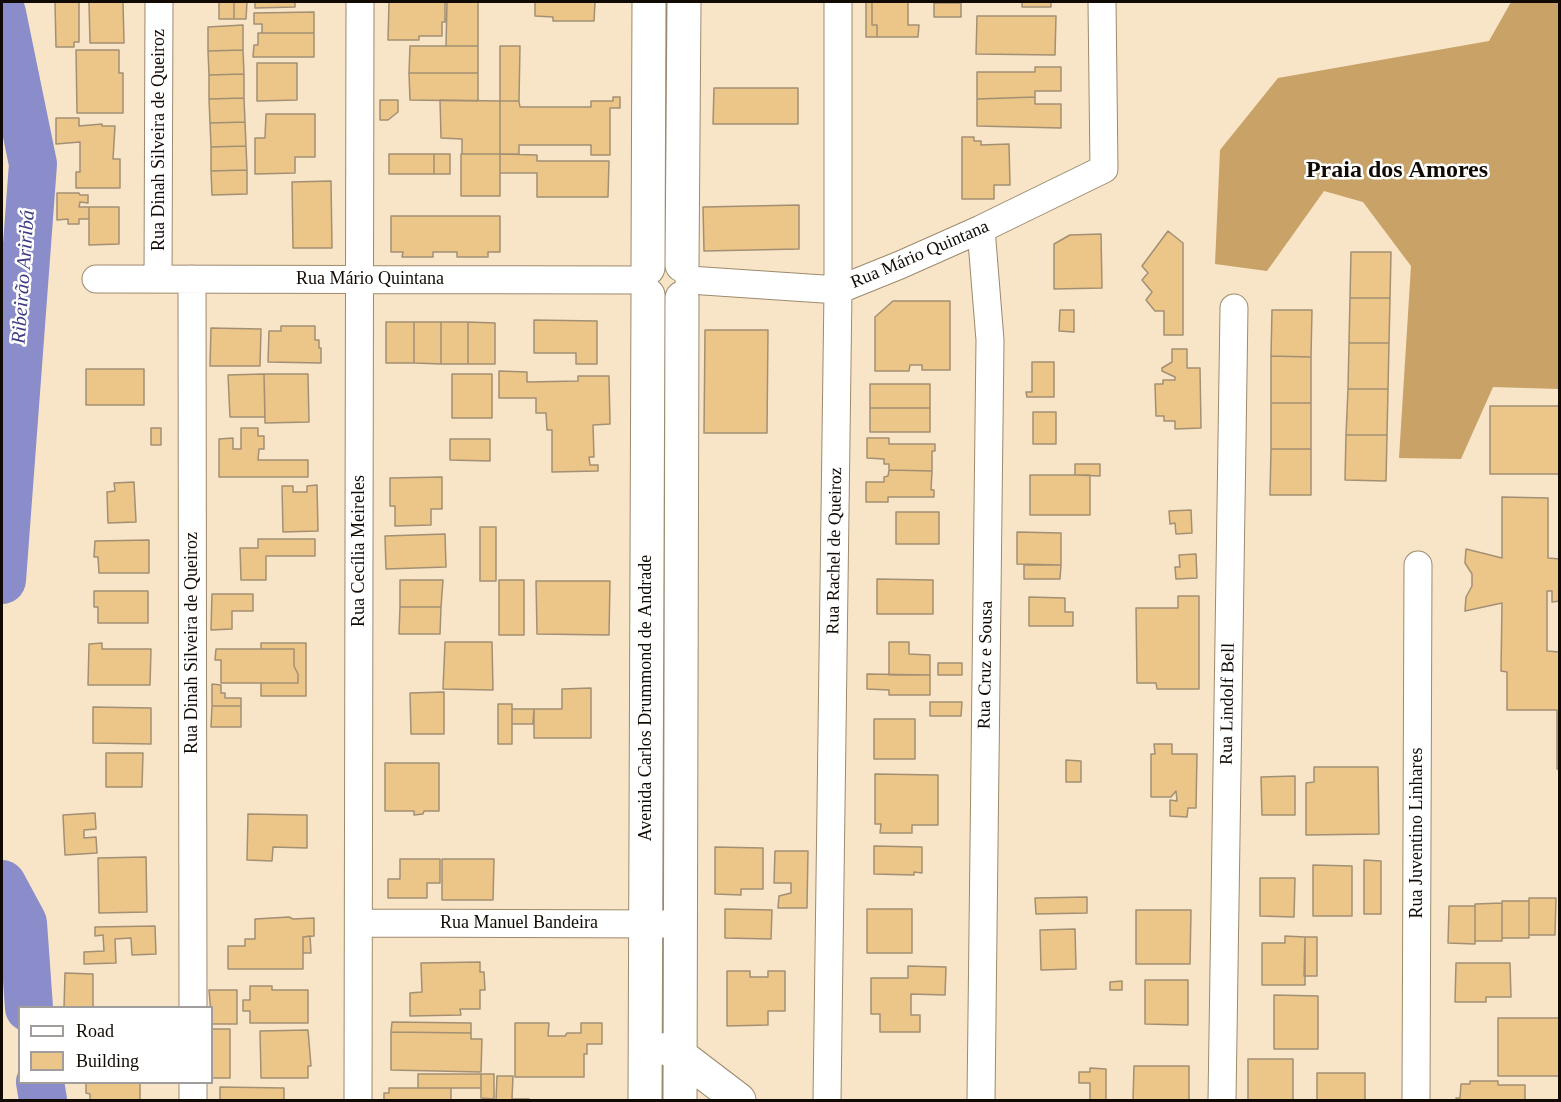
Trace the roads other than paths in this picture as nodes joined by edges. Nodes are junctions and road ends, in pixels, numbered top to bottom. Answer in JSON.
{"nodes":[{"id":1,"x":159,"y":2,"type":"edge"},
{"id":2,"x":360,"y":2,"type":"edge"},
{"id":3,"x":649,"y":2,"type":"edge"},
{"id":4,"x":684,"y":2,"type":"edge"},
{"id":5,"x":838,"y":2,"type":"edge"},
{"id":6,"x":1102,"y":2,"type":"edge"},
{"id":7,"x":981,"y":229,"type":"junction"},
{"id":8,"x":96,"y":279,"type":"dead end"},
{"id":9,"x":158,"y":279,"type":"junction"},
{"id":10,"x":192,"y":279,"type":"junction"},
{"id":11,"x":360,"y":279,"type":"junction"},
{"id":12,"x":646,"y":281,"type":"junction"},
{"id":13,"x":684,"y":281,"type":"junction"},
{"id":14,"x":838,"y":290,"type":"junction"},
{"id":15,"x":1234,"y":308,"type":"dead end"},
{"id":16,"x":1418,"y":565,"type":"dead end"},
{"id":17,"x":359,"y":922,"type":"junction"},
{"id":18,"x":645,"y":923,"type":"junction"},
{"id":19,"x":680,"y":924,"type":"junction"},
{"id":20,"x":193,"y":1006,"type":"edge"},
{"id":21,"x":645,"y":1037,"type":"junction"},
{"id":22,"x":680,"y":1055,"type":"junction"},
{"id":23,"x":193,"y":1084,"type":"edge"},
{"id":24,"x":193,"y":1101,"type":"edge"},
{"id":25,"x":358,"y":1101,"type":"edge"},
{"id":26,"x":645,"y":1101,"type":"edge"},
{"id":27,"x":680,"y":1101,"type":"edge"},
{"id":28,"x":739,"y":1101,"type":"edge"},
{"id":29,"x":827,"y":1101,"type":"edge"},
{"id":30,"x":981,"y":1101,"type":"edge"},
{"id":31,"x":1222,"y":1101,"type":"edge"},
{"id":32,"x":1416,"y":1101,"type":"edge"}],
"edges":[{"from":1,"to":9,"type":"street","name":"Rua Dinah Silveira de Queiroz"},
{"from":2,"to":11,"type":"street","name":"Rua Cecília Meireles"},
{"from":3,"to":12,"type":"main road","name":"Avenida Carlos Drummond de Andrade"},
{"from":4,"to":13,"type":"main road","name":"Avenida Carlos Drummond de Andrade"},
{"from":5,"to":14,"type":"street","name":"Rua Rachel de Queiroz"},
{"from":6,"to":7,"type":"street","name":"Rua Mário Quintana"},
{"from":7,"to":14,"type":"street","name":"Rua Mário Quintana"},
{"from":7,"to":30,"type":"street","name":"Rua Cruz e Sousa"},
{"from":8,"to":9,"type":"street","name":"Rua Mário Quintana"},
{"from":9,"to":10,"type":"street","name":"Rua Mário Quintana"},
{"from":10,"to":11,"type":"street","name":"Rua Mário Quintana"},
{"from":10,"to":20,"type":"street","name":"Rua Dinah Silveira de Queiroz"},
{"from":11,"to":12,"type":"street","name":"Rua Mário Quintana"},
{"from":11,"to":17,"type":"street","name":"Rua Cecília Meireles"},
{"from":12,"to":13,"type":"main road"},
{"from":12,"to":18,"type":"main road","name":"Avenida Carlos Drummond de Andrade"},
{"from":13,"to":14,"type":"street","name":"Rua Mário Quintana"},
{"from":13,"to":19,"type":"main road","name":"Avenida Carlos Drummond de Andrade"},
{"from":14,"to":29,"type":"street","name":"Rua Rachel de Queiroz"},
{"from":15,"to":31,"type":"street","name":"Rua Lindolf Bell"},
{"from":16,"to":32,"type":"street","name":"Rua Juventino Linhares"},
{"from":17,"to":18,"type":"street","name":"Rua Manuel Bandeira"},
{"from":17,"to":25,"type":"street","name":"Rua Cecília Meireles"},
{"from":18,"to":19,"type":"street","name":"Rua Manuel Bandeira"},
{"from":18,"to":21,"type":"main road","name":"Avenida Carlos Drummond de Andrade"},
{"from":19,"to":22,"type":"main road","name":"Avenida Carlos Drummond de Andrade"},
{"from":21,"to":22,"type":"main road"},
{"from":21,"to":26,"type":"main road","name":"Avenida Carlos Drummond de Andrade"},
{"from":22,"to":27,"type":"main road","name":"Avenida Carlos Drummond de Andrade"},
{"from":22,"to":28,"type":"main road"},
{"from":23,"to":24,"type":"street"}]}
